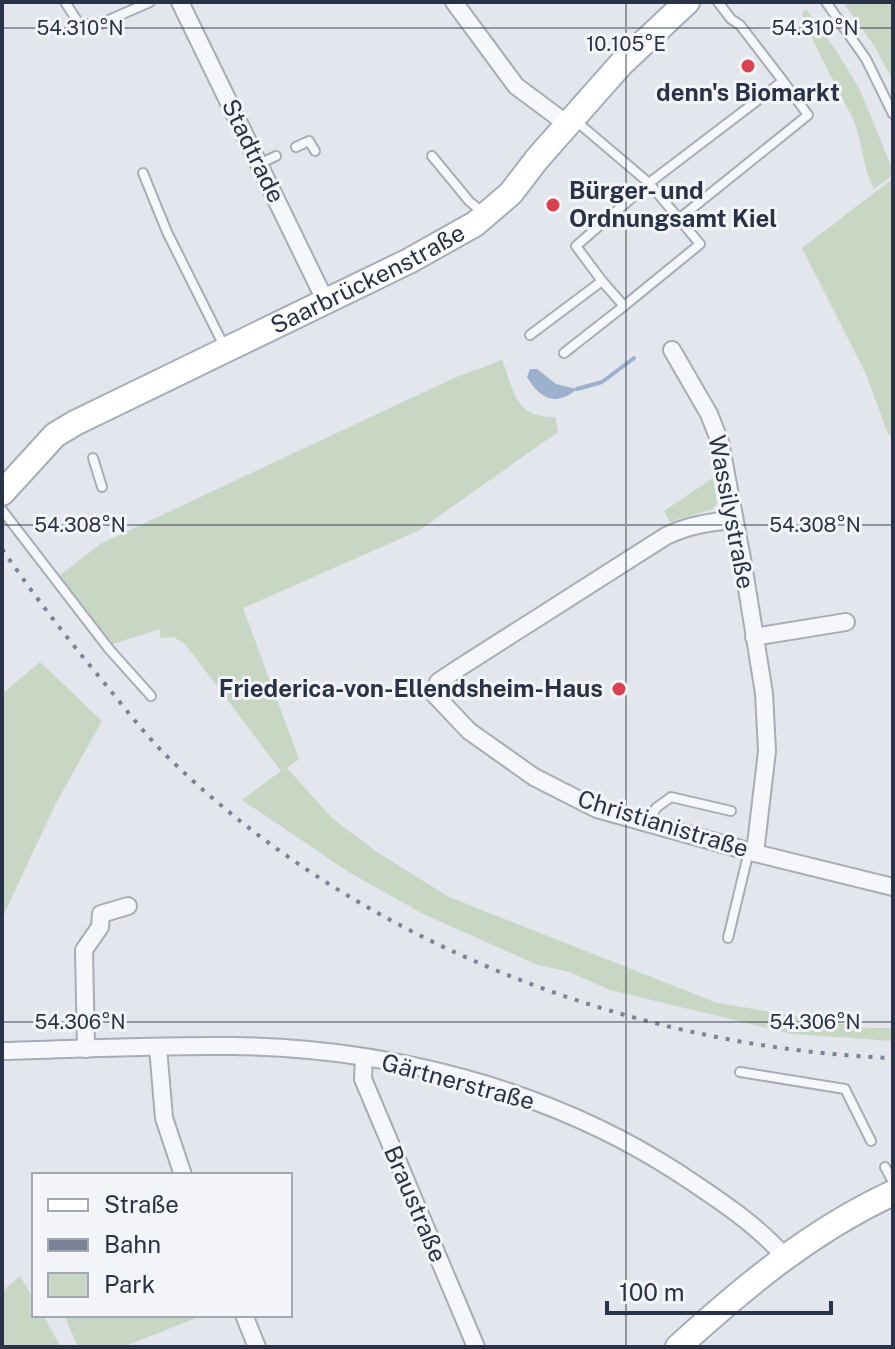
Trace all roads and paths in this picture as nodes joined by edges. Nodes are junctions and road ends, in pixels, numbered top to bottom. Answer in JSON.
{"nodes":[{"id":1,"x":65,"y":2,"type":"edge"},
{"id":2,"x":150,"y":2,"type":"edge"},
{"id":3,"x":180,"y":2,"type":"edge"},
{"id":4,"x":454,"y":2,"type":"edge"},
{"id":5,"x":687,"y":2,"type":"edge"},
{"id":6,"x":718,"y":2,"type":"edge"},
{"id":7,"x":826,"y":2,"type":"edge"},
{"id":8,"x":783,"y":81,"type":"junction"},
{"id":9,"x":893,"y":114,"type":"edge"},
{"id":10,"x":570,"y":121,"type":"junction"},
{"id":11,"x":296,"y":147,"type":"dead end"},
{"id":12,"x":315,"y":151,"type":"dead end"},
{"id":13,"x":276,"y":156,"type":"dead end"},
{"id":14,"x":432,"y":156,"type":"dead end"},
{"id":15,"x":259,"y":164,"type":"junction"},
{"id":16,"x":143,"y":173,"type":"dead end"},
{"id":17,"x":649,"y":183,"type":"junction"},
{"id":18,"x":487,"y":216,"type":"junction"},
{"id":19,"x":680,"y":218,"type":"junction"},
{"id":20,"x":602,"y":281,"type":"junction"},
{"id":21,"x":325,"y":300,"type":"junction"},
{"id":22,"x":624,"y":306,"type":"junction"},
{"id":23,"x":530,"y":335,"type":"dead end"},
{"id":24,"x":226,"y":348,"type":"junction"},
{"id":25,"x":672,"y":350,"type":"dead end"},
{"id":26,"x":564,"y":353,"type":"dead end"},
{"id":27,"x":93,"y":458,"type":"dead end"},
{"id":28,"x":102,"y":487,"type":"dead end"},
{"id":29,"x":3,"y":494,"type":"edge"},
{"id":30,"x":734,"y":520,"type":"junction"},
{"id":31,"x":846,"y":622,"type":"dead end"},
{"id":32,"x":754,"y":637,"type":"junction"},
{"id":33,"x":151,"y":696,"type":"dead end"},
{"id":34,"x":731,"y":811,"type":"dead end"},
{"id":35,"x":649,"y":823,"type":"junction"},
{"id":36,"x":752,"y":852,"type":"junction"},
{"id":37,"x":893,"y":887,"type":"edge"},
{"id":38,"x":128,"y":906,"type":"dead end"},
{"id":39,"x":728,"y":938,"type":"dead end"},
{"id":40,"x":158,"y":1047,"type":"junction"},
{"id":41,"x":86,"y":1049,"type":"junction"},
{"id":42,"x":2,"y":1051,"type":"edge"},
{"id":43,"x":364,"y":1058,"type":"junction"},
{"id":44,"x":740,"y":1072,"type":"dead end"},
{"id":45,"x":871,"y":1141,"type":"dead end"},
{"id":46,"x":885,"y":1167,"type":"dead end"},
{"id":47,"x":182,"y":1173,"type":"edge"},
{"id":48,"x":893,"y":1182,"type":"edge"},
{"id":49,"x":893,"y":1193,"type":"edge"},
{"id":50,"x":784,"y":1256,"type":"junction"},
{"id":51,"x":245,"y":1317,"type":"edge"},
{"id":52,"x":257,"y":1347,"type":"edge"},
{"id":53,"x":476,"y":1347,"type":"edge"},
{"id":54,"x":678,"y":1347,"type":"edge"}],
"edges":[{"from":1,"to":2,"type":"lane"},
{"from":3,"to":15,"type":"street","name":"Stadtrade"},
{"from":4,"to":10,"type":"street"},
{"from":5,"to":10,"type":"street","name":"Saarbrückenstraße"},
{"from":6,"to":8,"type":"lane"},
{"from":7,"to":9,"type":"lane"},
{"from":8,"to":17,"type":"lane"},
{"from":8,"to":19,"type":"lane"},
{"from":10,"to":17,"type":"lane"},
{"from":10,"to":18,"type":"street","name":"Saarbrückenstraße"},
{"from":11,"to":12,"type":"lane"},
{"from":13,"to":15,"type":"lane"},
{"from":14,"to":18,"type":"lane"},
{"from":15,"to":21,"type":"street","name":"Stadtrade"},
{"from":16,"to":24,"type":"lane"},
{"from":17,"to":19,"type":"lane"},
{"from":17,"to":20,"type":"lane"},
{"from":18,"to":21,"type":"street","name":"Saarbrückenstraße"},
{"from":19,"to":22,"type":"lane"},
{"from":20,"to":22,"type":"lane"},
{"from":20,"to":23,"type":"lane"},
{"from":21,"to":24,"type":"street","name":"Saarbrückenstraße"},
{"from":22,"to":26,"type":"lane"},
{"from":24,"to":29,"type":"street","name":"Saarbrückenstraße"},
{"from":25,"to":30,"type":"street","name":"Wassilystraße"},
{"from":27,"to":28,"type":"lane"},
{"from":29,"to":33,"type":"lane"},
{"from":30,"to":32,"type":"street","name":"Wassilystraße"},
{"from":30,"to":35,"type":"street","name":"Christianistraße"},
{"from":31,"to":32,"type":"street"},
{"from":32,"to":36,"type":"street","name":"Wassilystraße"},
{"from":34,"to":35,"type":"lane"},
{"from":35,"to":36,"type":"street","name":"Christianistraße"},
{"from":36,"to":37,"type":"street","name":"Christianistraße"},
{"from":36,"to":39,"type":"lane"},
{"from":38,"to":41,"type":"street"},
{"from":40,"to":41,"type":"street","name":"Gärtnerstraße"},
{"from":40,"to":43,"type":"street","name":"Gärtnerstraße"},
{"from":40,"to":47,"type":"street"},
{"from":41,"to":42,"type":"street","name":"Gärtnerstraße"},
{"from":43,"to":50,"type":"street","name":"Gärtnerstraße"},
{"from":43,"to":53,"type":"street","name":"Braustraße"},
{"from":44,"to":45,"type":"lane"},
{"from":46,"to":48,"type":"lane"},
{"from":49,"to":50,"type":"street"},
{"from":50,"to":54,"type":"street"},
{"from":51,"to":52,"type":"street"}]}
